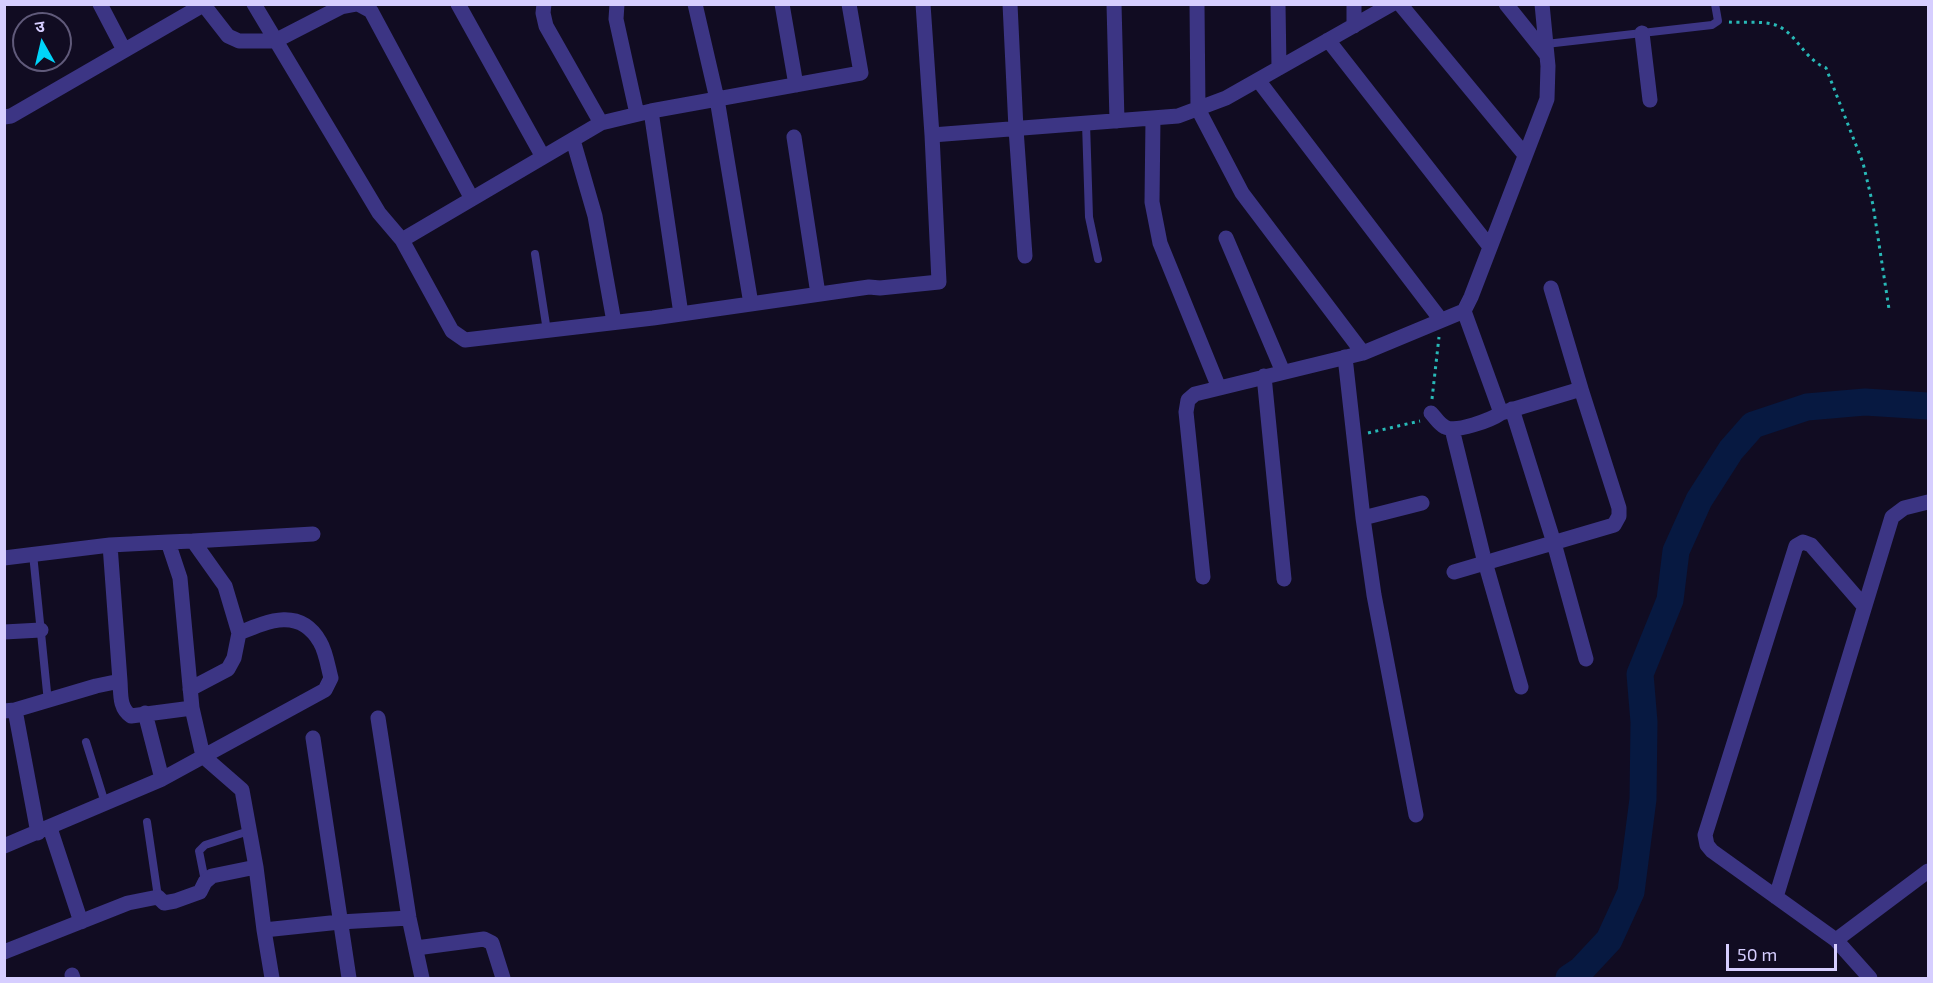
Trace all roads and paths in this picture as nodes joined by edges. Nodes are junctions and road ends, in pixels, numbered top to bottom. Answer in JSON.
{"nodes":[{"id":1,"x":100,"y":4,"type":"edge"},
{"id":2,"x":254,"y":4,"type":"edge"},
{"id":3,"x":358,"y":4,"type":"edge"},
{"id":4,"x":458,"y":4,"type":"edge"},
{"id":5,"x":544,"y":4,"type":"edge"},
{"id":6,"x":616,"y":4,"type":"edge"},
{"id":7,"x":695,"y":4,"type":"edge"},
{"id":8,"x":782,"y":4,"type":"edge"},
{"id":9,"x":849,"y":4,"type":"edge"},
{"id":10,"x":923,"y":4,"type":"edge"},
{"id":11,"x":1010,"y":4,"type":"edge"},
{"id":12,"x":1114,"y":4,"type":"edge"},
{"id":13,"x":1197,"y":4,"type":"edge"},
{"id":14,"x":1278,"y":4,"type":"edge"},
{"id":15,"x":1354,"y":4,"type":"edge"},
{"id":16,"x":1392,"y":4,"type":"edge"},
{"id":17,"x":1400,"y":4,"type":"edge"},
{"id":18,"x":1506,"y":4,"type":"edge"},
{"id":19,"x":1542,"y":4,"type":"edge"},
{"id":20,"x":1715,"y":4,"type":"edge"},
{"id":21,"x":203,"y":5,"type":"edge"},
{"id":22,"x":1718,"y":21,"type":"junction"},
{"id":23,"x":1354,"y":26,"type":"junction"},
{"id":24,"x":1642,"y":33,"type":"junction"},
{"id":25,"x":275,"y":40,"type":"junction"},
{"id":26,"x":1328,"y":40,"type":"junction"},
{"id":27,"x":1546,"y":49,"type":"junction"},
{"id":28,"x":124,"y":50,"type":"junction"},
{"id":29,"x":1279,"y":68,"type":"junction"},
{"id":30,"x":1258,"y":80,"type":"junction"},
{"id":31,"x":796,"y":85,"type":"junction"},
{"id":32,"x":717,"y":99,"type":"junction"},
{"id":33,"x":1650,"y":100,"type":"dead end"},
{"id":34,"x":1198,"y":109,"type":"junction"},
{"id":35,"x":644,"y":113,"type":"junction"},
{"id":36,"x":4,"y":117,"type":"edge"},
{"id":37,"x":1153,"y":118,"type":"junction"},
{"id":38,"x":1117,"y":121,"type":"junction"},
{"id":39,"x":601,"y":123,"type":"junction"},
{"id":40,"x":1086,"y":123,"type":"junction"},
{"id":41,"x":1016,"y":129,"type":"junction"},
{"id":42,"x":932,"y":135,"type":"junction"},
{"id":43,"x":794,"y":137,"type":"dead end"},
{"id":44,"x":573,"y":140,"type":"junction"},
{"id":45,"x":1525,"y":155,"type":"junction"},
{"id":46,"x":543,"y":157,"type":"junction"},
{"id":47,"x":472,"y":199,"type":"junction"},
{"id":48,"x":1226,"y":238,"type":"dead end"},
{"id":49,"x":402,"y":240,"type":"junction"},
{"id":50,"x":1490,"y":247,"type":"junction"},
{"id":51,"x":535,"y":254,"type":"dead end"},
{"id":52,"x":1025,"y":256,"type":"dead end"},
{"id":53,"x":1098,"y":259,"type":"dead end"},
{"id":54,"x":1551,"y":288,"type":"dead end"},
{"id":55,"x":819,"y":294,"type":"junction"},
{"id":56,"x":751,"y":304,"type":"junction"},
{"id":57,"x":1889,"y":309,"type":"dead end"},
{"id":58,"x":1464,"y":311,"type":"junction"},
{"id":59,"x":681,"y":314,"type":"junction"},
{"id":60,"x":1441,"y":320,"type":"junction"},
{"id":61,"x":614,"y":322,"type":"junction"},
{"id":62,"x":547,"y":331,"type":"junction"},
{"id":63,"x":1363,"y":352,"type":"junction"},
{"id":64,"x":1345,"y":357,"type":"junction"},
{"id":65,"x":1283,"y":372,"type":"junction"},
{"id":66,"x":1264,"y":376,"type":"junction"},
{"id":67,"x":1220,"y":388,"type":"junction"},
{"id":68,"x":1581,"y":389,"type":"junction"},
{"id":69,"x":1507,"y":411,"type":"junction"},
{"id":70,"x":1431,"y":413,"type":"junction"},
{"id":71,"x":1452,"y":429,"type":"junction"},
{"id":72,"x":1354,"y":437,"type":"junction"},
{"id":73,"x":1929,"y":502,"type":"edge"},
{"id":74,"x":1422,"y":503,"type":"dead end"},
{"id":75,"x":1363,"y":518,"type":"junction"},
{"id":76,"x":314,"y":534,"type":"dead end"},
{"id":77,"x":193,"y":541,"type":"junction"},
{"id":78,"x":168,"y":542,"type":"junction"},
{"id":79,"x":1554,"y":543,"type":"junction"},
{"id":80,"x":110,"y":545,"type":"junction"},
{"id":81,"x":33,"y":554,"type":"junction"},
{"id":82,"x":4,"y":558,"type":"edge"},
{"id":83,"x":1486,"y":563,"type":"junction"},
{"id":84,"x":1454,"y":572,"type":"dead end"},
{"id":85,"x":1203,"y":577,"type":"dead end"},
{"id":86,"x":1284,"y":579,"type":"dead end"},
{"id":87,"x":1864,"y":606,"type":"junction"},
{"id":88,"x":41,"y":630,"type":"junction"},
{"id":89,"x":4,"y":632,"type":"edge"},
{"id":90,"x":239,"y":633,"type":"junction"},
{"id":91,"x":1586,"y":659,"type":"dead end"},
{"id":92,"x":120,"y":681,"type":"junction"},
{"id":93,"x":1521,"y":687,"type":"dead end"},
{"id":94,"x":190,"y":689,"type":"junction"},
{"id":95,"x":48,"y":702,"type":"junction"},
{"id":96,"x":192,"y":708,"type":"junction"},
{"id":97,"x":10,"y":711,"type":"edge"},
{"id":98,"x":145,"y":713,"type":"junction"},
{"id":99,"x":378,"y":718,"type":"dead end"},
{"id":100,"x":313,"y":738,"type":"dead end"},
{"id":101,"x":86,"y":742,"type":"dead end"},
{"id":102,"x":203,"y":756,"type":"junction"},
{"id":103,"x":162,"y":779,"type":"junction"},
{"id":104,"x":105,"y":803,"type":"junction"},
{"id":105,"x":1416,"y":815,"type":"dead end"},
{"id":106,"x":147,"y":822,"type":"dead end"},
{"id":107,"x":44,"y":830,"type":"junction"},
{"id":108,"x":249,"y":831,"type":"junction"},
{"id":109,"x":4,"y":846,"type":"edge"},
{"id":110,"x":256,"y":867,"type":"junction"},
{"id":111,"x":1929,"y":871,"type":"edge"},
{"id":112,"x":205,"y":882,"type":"junction"},
{"id":113,"x":158,"y":897,"type":"junction"},
{"id":114,"x":1776,"y":897,"type":"junction"},
{"id":115,"x":409,"y":918,"type":"junction"},
{"id":116,"x":81,"y":922,"type":"junction"},
{"id":117,"x":340,"y":922,"type":"junction"},
{"id":118,"x":264,"y":930,"type":"junction"},
{"id":119,"x":1836,"y":940,"type":"junction"},
{"id":120,"x":416,"y":948,"type":"junction"},
{"id":121,"x":4,"y":952,"type":"edge"},
{"id":122,"x":272,"y":978,"type":"edge"},
{"id":123,"x":350,"y":978,"type":"edge"},
{"id":124,"x":422,"y":978,"type":"edge"},
{"id":125,"x":503,"y":978,"type":"edge"},
{"id":126,"x":1870,"y":978,"type":"edge"}],
"edges":[{"from":1,"to":28,"type":"street"},
{"from":2,"to":25,"type":"street"},
{"from":3,"to":25,"type":"street"},
{"from":3,"to":47,"type":"street"},
{"from":4,"to":46,"type":"street"},
{"from":5,"to":39,"type":"street"},
{"from":6,"to":35,"type":"street"},
{"from":7,"to":32,"type":"street"},
{"from":8,"to":31,"type":"street"},
{"from":9,"to":31,"type":"street"},
{"from":10,"to":42,"type":"street"},
{"from":11,"to":41,"type":"street"},
{"from":12,"to":38,"type":"street"},
{"from":13,"to":34,"type":"street"},
{"from":14,"to":29,"type":"street"},
{"from":15,"to":23,"type":"street"},
{"from":16,"to":23,"type":"street"},
{"from":17,"to":45,"type":"street"},
{"from":18,"to":27,"type":"street"},
{"from":19,"to":27,"type":"street"},
{"from":20,"to":22,"type":"lane"},
{"from":21,"to":25,"type":"street"},
{"from":21,"to":28,"type":"street"},
{"from":22,"to":24,"type":"lane"},
{"from":22,"to":57,"type":"path"},
{"from":23,"to":26,"type":"street"},
{"from":24,"to":27,"type":"lane"},
{"from":24,"to":33,"type":"street"},
{"from":25,"to":49,"type":"street"},
{"from":26,"to":29,"type":"street"},
{"from":26,"to":50,"type":"street"},
{"from":27,"to":45,"type":"street"},
{"from":28,"to":36,"type":"street"},
{"from":29,"to":30,"type":"street"},
{"from":30,"to":34,"type":"street"},
{"from":30,"to":60,"type":"street"},
{"from":31,"to":32,"type":"street"},
{"from":32,"to":35,"type":"street"},
{"from":32,"to":56,"type":"street"},
{"from":34,"to":37,"type":"street"},
{"from":34,"to":63,"type":"street"},
{"from":35,"to":39,"type":"street"},
{"from":35,"to":59,"type":"street"},
{"from":37,"to":38,"type":"street"},
{"from":37,"to":67,"type":"street"},
{"from":38,"to":40,"type":"street"},
{"from":39,"to":44,"type":"street"},
{"from":40,"to":41,"type":"street"},
{"from":40,"to":53,"type":"lane"},
{"from":41,"to":42,"type":"street"},
{"from":41,"to":52,"type":"street"},
{"from":42,"to":55,"type":"street"},
{"from":43,"to":55,"type":"street"},
{"from":44,"to":46,"type":"street"},
{"from":44,"to":61,"type":"street"},
{"from":45,"to":50,"type":"street"},
{"from":46,"to":47,"type":"street"},
{"from":47,"to":49,"type":"street"},
{"from":48,"to":65,"type":"street"},
{"from":49,"to":62,"type":"street"},
{"from":50,"to":58,"type":"street"},
{"from":51,"to":62,"type":"lane"},
{"from":54,"to":68,"type":"street"},
{"from":55,"to":56,"type":"street"},
{"from":56,"to":59,"type":"street"},
{"from":58,"to":60,"type":"street"},
{"from":58,"to":69,"type":"street"},
{"from":59,"to":61,"type":"street"},
{"from":60,"to":63,"type":"street"},
{"from":60,"to":70,"type":"path"},
{"from":61,"to":62,"type":"street"},
{"from":63,"to":64,"type":"street"},
{"from":64,"to":65,"type":"street"},
{"from":64,"to":72,"type":"street"},
{"from":65,"to":66,"type":"street"},
{"from":66,"to":67,"type":"street"},
{"from":66,"to":86,"type":"street"},
{"from":67,"to":85,"type":"street"},
{"from":68,"to":69,"type":"street"},
{"from":68,"to":79,"type":"street"},
{"from":69,"to":71,"type":"street"},
{"from":69,"to":79,"type":"street"},
{"from":70,"to":71,"type":"street"},
{"from":70,"to":72,"type":"path"},
{"from":71,"to":83,"type":"street"},
{"from":72,"to":75,"type":"street"},
{"from":73,"to":87,"type":"street"},
{"from":74,"to":75,"type":"street"},
{"from":75,"to":105,"type":"street"},
{"from":76,"to":77,"type":"street"},
{"from":77,"to":78,"type":"street"},
{"from":77,"to":90,"type":"street"},
{"from":78,"to":80,"type":"street"},
{"from":78,"to":94,"type":"street"},
{"from":79,"to":83,"type":"street"},
{"from":79,"to":91,"type":"street"},
{"from":80,"to":81,"type":"street"},
{"from":80,"to":92,"type":"street"},
{"from":81,"to":82,"type":"street"},
{"from":81,"to":88,"type":"lane"},
{"from":83,"to":84,"type":"street"},
{"from":83,"to":93,"type":"street"},
{"from":87,"to":114,"type":"street"},
{"from":87,"to":114,"type":"street"},
{"from":88,"to":89,"type":"street"},
{"from":88,"to":95,"type":"lane"},
{"from":90,"to":94,"type":"street"},
{"from":90,"to":102,"type":"street"},
{"from":92,"to":95,"type":"street"},
{"from":92,"to":98,"type":"street"},
{"from":94,"to":96,"type":"street"},
{"from":95,"to":97,"type":"street"},
{"from":96,"to":98,"type":"street"},
{"from":96,"to":102,"type":"street"},
{"from":97,"to":107,"type":"street"},
{"from":98,"to":103,"type":"street"},
{"from":99,"to":115,"type":"street"},
{"from":100,"to":117,"type":"street"},
{"from":101,"to":104,"type":"lane"},
{"from":102,"to":103,"type":"street"},
{"from":102,"to":108,"type":"street"},
{"from":103,"to":104,"type":"street"},
{"from":104,"to":107,"type":"street"},
{"from":106,"to":113,"type":"lane"},
{"from":107,"to":109,"type":"street"},
{"from":107,"to":116,"type":"street"},
{"from":108,"to":110,"type":"street"},
{"from":108,"to":112,"type":"lane"},
{"from":110,"to":112,"type":"street"},
{"from":110,"to":118,"type":"street"},
{"from":111,"to":119,"type":"street"},
{"from":112,"to":113,"type":"street"},
{"from":113,"to":116,"type":"street"},
{"from":114,"to":119,"type":"street"},
{"from":115,"to":117,"type":"street"},
{"from":115,"to":120,"type":"street"},
{"from":116,"to":121,"type":"street"},
{"from":117,"to":118,"type":"street"},
{"from":117,"to":123,"type":"street"},
{"from":118,"to":122,"type":"street"},
{"from":119,"to":126,"type":"street"},
{"from":120,"to":124,"type":"street"},
{"from":120,"to":125,"type":"street"}]}
